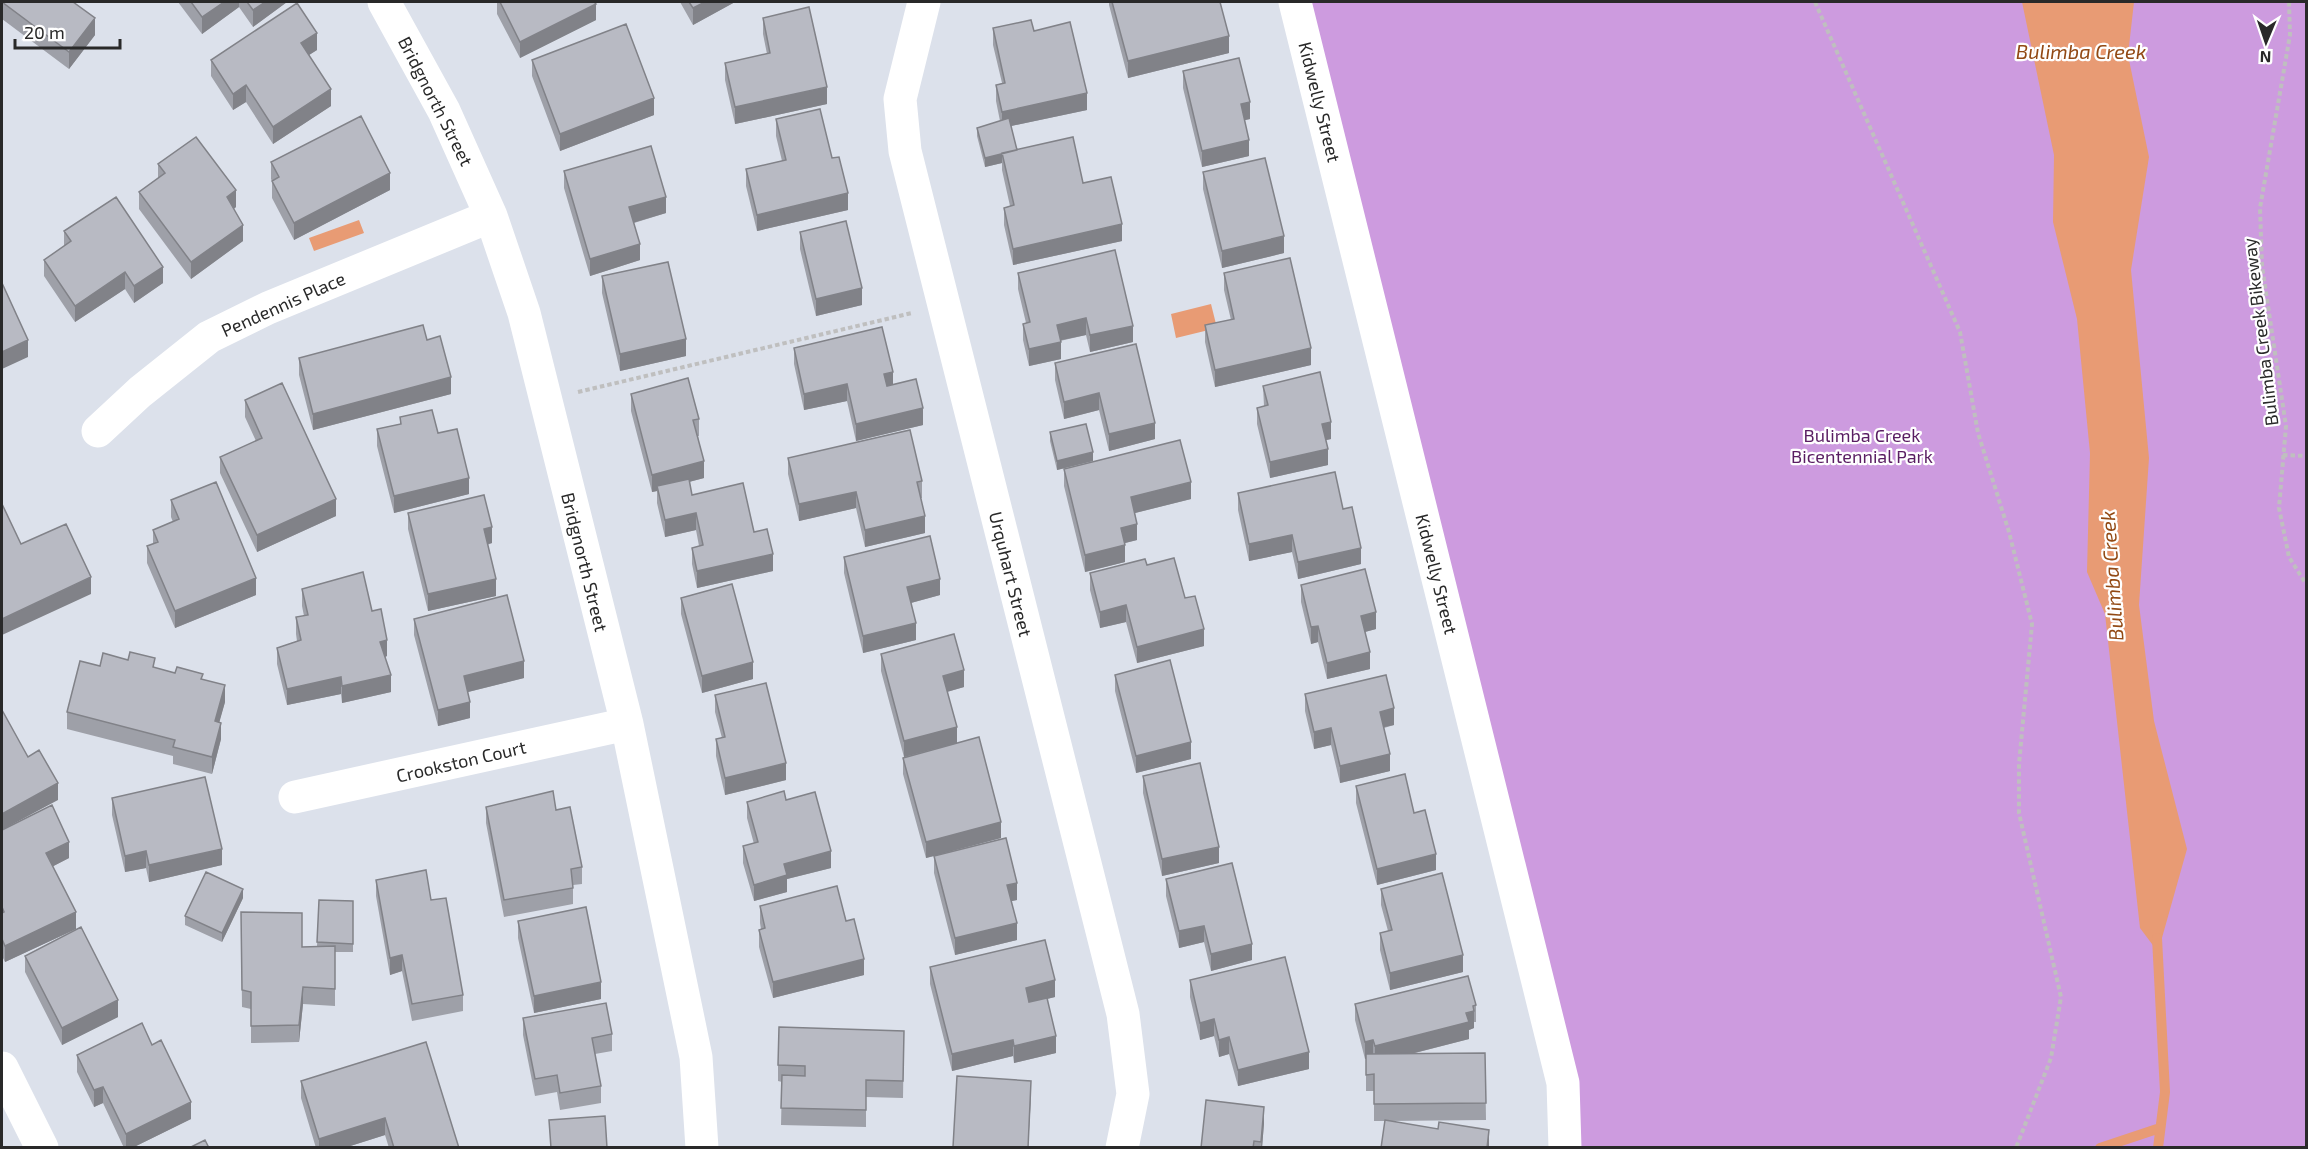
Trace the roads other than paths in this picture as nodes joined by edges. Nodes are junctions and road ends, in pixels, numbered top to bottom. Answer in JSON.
{"nodes":[{"id":1,"x":384,"y":2,"type":"edge"},
{"id":2,"x":924,"y":2,"type":"edge"},
{"id":3,"x":1295,"y":2,"type":"edge"},
{"id":4,"x":491,"y":216,"type":"junction"},
{"id":5,"x":98,"y":430,"type":"dead end"},
{"id":6,"x":627,"y":724,"type":"junction"},
{"id":7,"x":295,"y":797,"type":"dead end"},
{"id":8,"x":2,"y":1068,"type":"edge"},
{"id":9,"x":42,"y":1148,"type":"edge"},
{"id":10,"x":702,"y":1148,"type":"edge"},
{"id":11,"x":1122,"y":1148,"type":"edge"},
{"id":12,"x":1565,"y":1148,"type":"edge"}],
"edges":[{"from":1,"to":4,"type":"street","name":"Bridgnorth Street"},
{"from":2,"to":11,"type":"street","name":"Urquhart Street"},
{"from":3,"to":12,"type":"street","name":"Kidwelly Street"},
{"from":4,"to":5,"type":"street","name":"Pendennis Place"},
{"from":4,"to":6,"type":"street","name":"Bridgnorth Street"},
{"from":6,"to":7,"type":"street","name":"Crookston Court"},
{"from":6,"to":10,"type":"street","name":"Bridgnorth Street"},
{"from":8,"to":9,"type":"street"}]}
